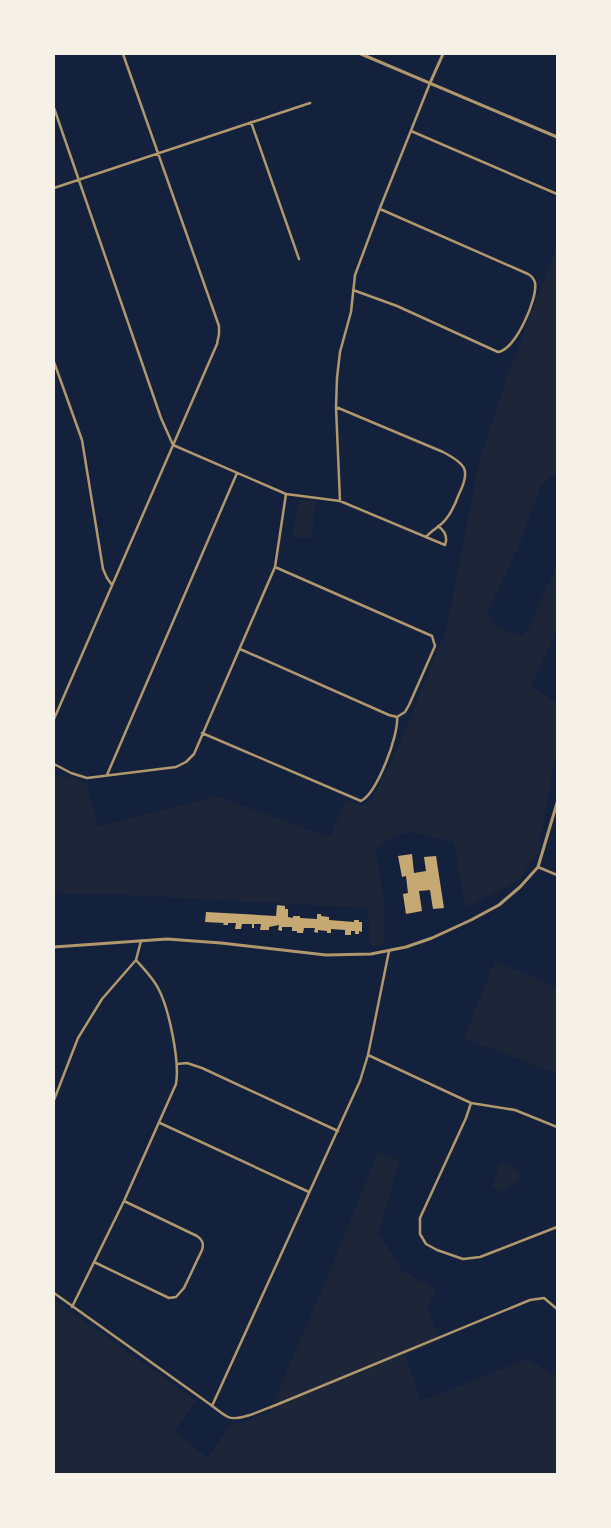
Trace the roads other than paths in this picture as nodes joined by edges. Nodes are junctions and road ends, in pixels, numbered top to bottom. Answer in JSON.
{"nodes":[{"id":1,"x":123,"y":54,"type":"edge"},
{"id":2,"x":361,"y":54,"type":"edge"},
{"id":3,"x":443,"y":54,"type":"edge"},
{"id":4,"x":430,"y":84,"type":"junction"},
{"id":5,"x":310,"y":102,"type":"dead end"},
{"id":6,"x":54,"y":108,"type":"edge"},
{"id":7,"x":251,"y":122,"type":"junction"},
{"id":8,"x":411,"y":131,"type":"junction"},
{"id":9,"x":557,"y":137,"type":"edge"},
{"id":10,"x":158,"y":153,"type":"junction"},
{"id":11,"x":78,"y":180,"type":"junction"},
{"id":12,"x":54,"y":188,"type":"edge"},
{"id":13,"x":557,"y":194,"type":"edge"},
{"id":14,"x":379,"y":209,"type":"junction"},
{"id":15,"x":299,"y":259,"type":"dead end"},
{"id":16,"x":354,"y":290,"type":"junction"},
{"id":17,"x":54,"y":362,"type":"edge"},
{"id":18,"x":336,"y":406,"type":"junction"},
{"id":19,"x":174,"y":446,"type":"junction"},
{"id":20,"x":237,"y":473,"type":"junction"},
{"id":21,"x":286,"y":494,"type":"junction"},
{"id":22,"x":340,"y":501,"type":"junction"},
{"id":23,"x":438,"y":526,"type":"junction"},
{"id":24,"x":426,"y":537,"type":"junction"},
{"id":25,"x":275,"y":567,"type":"junction"},
{"id":26,"x":112,"y":584,"type":"junction"},
{"id":27,"x":240,"y":649,"type":"junction"},
{"id":28,"x":397,"y":717,"type":"junction"},
{"id":29,"x":54,"y":719,"type":"edge"},
{"id":30,"x":202,"y":733,"type":"junction"},
{"id":31,"x":54,"y":764,"type":"edge"},
{"id":32,"x":107,"y":776,"type":"junction"},
{"id":33,"x":557,"y":803,"type":"edge"},
{"id":34,"x":538,"y":867,"type":"junction"},
{"id":35,"x":557,"y":875,"type":"edge"},
{"id":36,"x":141,"y":940,"type":"junction"},
{"id":37,"x":54,"y":947,"type":"edge"},
{"id":38,"x":389,"y":951,"type":"junction"},
{"id":39,"x":136,"y":960,"type":"junction"},
{"id":40,"x":368,"y":1055,"type":"junction"},
{"id":41,"x":176,"y":1064,"type":"junction"},
{"id":42,"x":54,"y":1100,"type":"edge"},
{"id":43,"x":471,"y":1103,"type":"junction"},
{"id":44,"x":160,"y":1123,"type":"junction"},
{"id":45,"x":557,"y":1126,"type":"edge"},
{"id":46,"x":338,"y":1131,"type":"junction"},
{"id":47,"x":309,"y":1192,"type":"junction"},
{"id":48,"x":124,"y":1201,"type":"junction"},
{"id":49,"x":557,"y":1227,"type":"edge"},
{"id":50,"x":94,"y":1262,"type":"junction"},
{"id":51,"x":54,"y":1293,"type":"edge"},
{"id":52,"x":72,"y":1307,"type":"junction"},
{"id":53,"x":557,"y":1309,"type":"edge"},
{"id":54,"x":212,"y":1406,"type":"junction"}],
"edges":[{"from":1,"to":10,"type":"street"},
{"from":2,"to":4,"type":"street"},
{"from":3,"to":4,"type":"street"},
{"from":4,"to":8,"type":"street"},
{"from":4,"to":9,"type":"street"},
{"from":5,"to":7,"type":"street"},
{"from":6,"to":11,"type":"street"},
{"from":7,"to":10,"type":"street"},
{"from":7,"to":15,"type":"street"},
{"from":8,"to":13,"type":"street"},
{"from":8,"to":14,"type":"street"},
{"from":10,"to":11,"type":"street"},
{"from":10,"to":19,"type":"street"},
{"from":11,"to":12,"type":"street"},
{"from":11,"to":19,"type":"street"},
{"from":14,"to":16,"type":"street"},
{"from":14,"to":16,"type":"street"},
{"from":16,"to":18,"type":"street"},
{"from":17,"to":26,"type":"street"},
{"from":18,"to":22,"type":"street"},
{"from":18,"to":23,"type":"street"},
{"from":19,"to":20,"type":"street"},
{"from":19,"to":26,"type":"street"},
{"from":20,"to":21,"type":"street"},
{"from":20,"to":32,"type":"street"},
{"from":21,"to":22,"type":"street"},
{"from":21,"to":25,"type":"street"},
{"from":22,"to":24,"type":"street"},
{"from":23,"to":24,"type":"street"},
{"from":23,"to":24,"type":"street"},
{"from":25,"to":27,"type":"street"},
{"from":25,"to":28,"type":"street"},
{"from":26,"to":29,"type":"street"},
{"from":27,"to":28,"type":"street"},
{"from":27,"to":30,"type":"street"},
{"from":28,"to":30,"type":"street"},
{"from":30,"to":32,"type":"street"},
{"from":31,"to":32,"type":"street"},
{"from":33,"to":34,"type":"street"},
{"from":34,"to":35,"type":"street"},
{"from":34,"to":38,"type":"street"},
{"from":36,"to":37,"type":"street"},
{"from":36,"to":38,"type":"street"},
{"from":36,"to":39,"type":"street"},
{"from":38,"to":40,"type":"street"},
{"from":39,"to":41,"type":"street"},
{"from":39,"to":42,"type":"street"},
{"from":40,"to":43,"type":"street"},
{"from":40,"to":46,"type":"street"},
{"from":41,"to":44,"type":"street"},
{"from":41,"to":46,"type":"street"},
{"from":43,"to":45,"type":"street"},
{"from":43,"to":49,"type":"street"},
{"from":44,"to":47,"type":"street"},
{"from":44,"to":48,"type":"street"},
{"from":46,"to":47,"type":"street"},
{"from":47,"to":54,"type":"street"},
{"from":48,"to":50,"type":"street"},
{"from":48,"to":50,"type":"street"},
{"from":50,"to":52,"type":"street"},
{"from":51,"to":52,"type":"street"},
{"from":52,"to":54,"type":"street"},
{"from":53,"to":54,"type":"street"}]}
